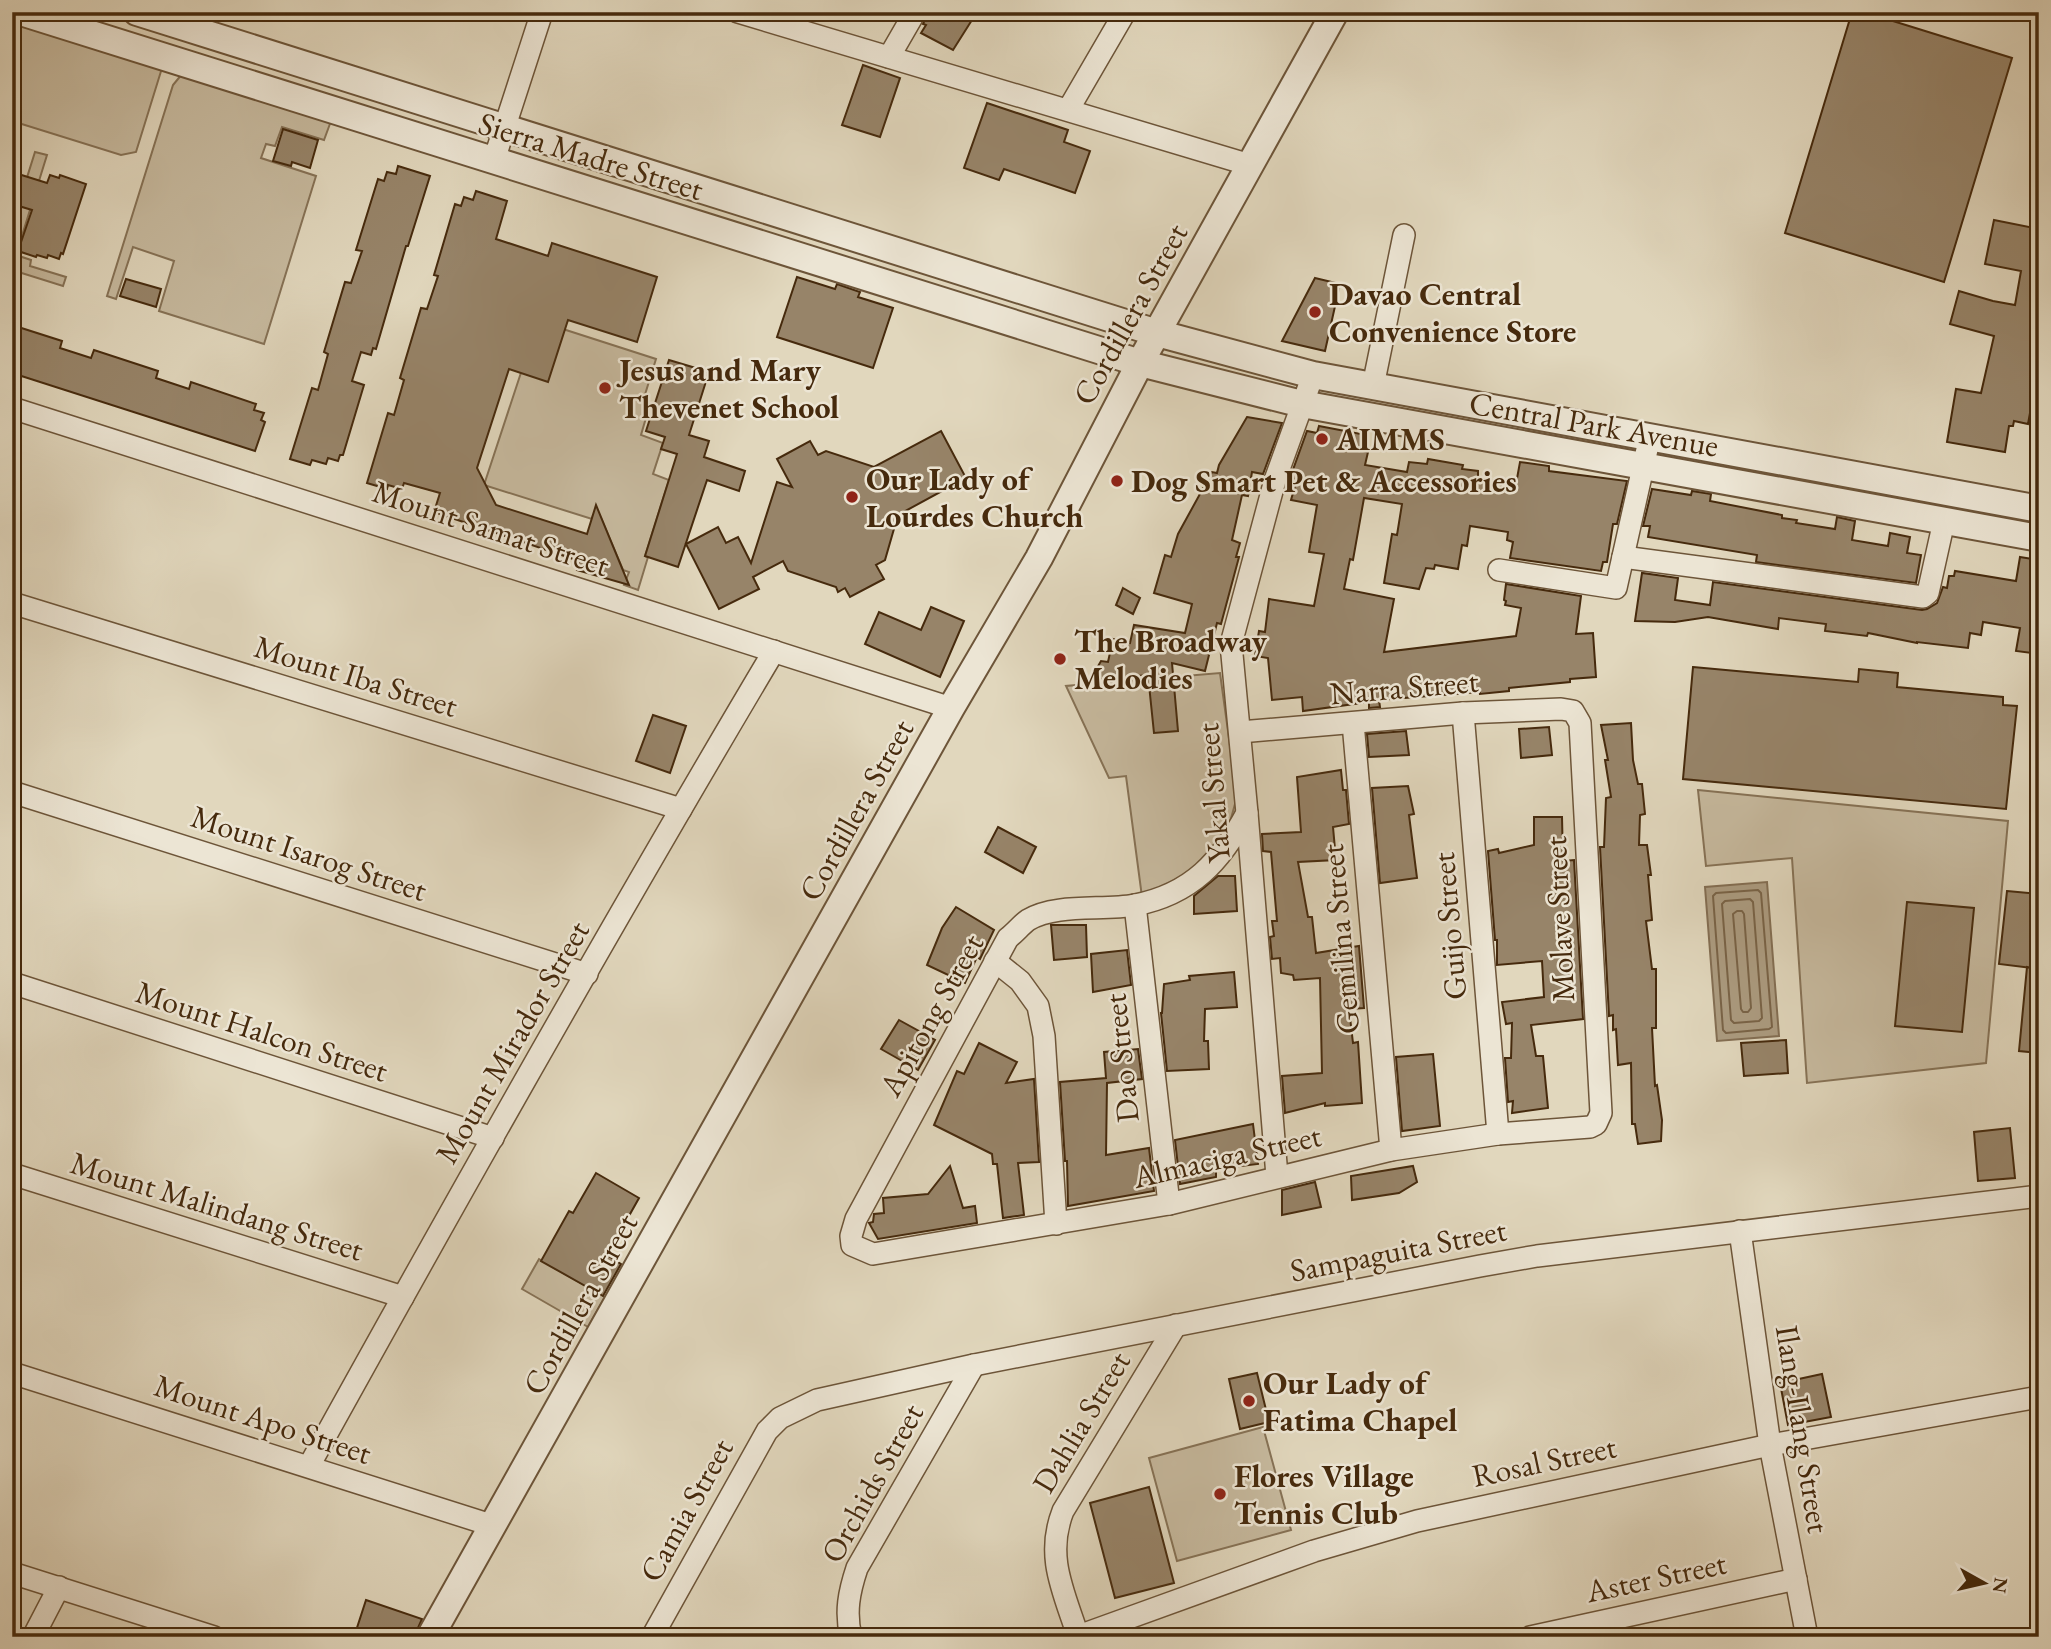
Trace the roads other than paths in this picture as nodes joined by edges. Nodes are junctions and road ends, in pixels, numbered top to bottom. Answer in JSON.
{"nodes":[{"id":1,"x":21,"y":12,"type":"edge"},
{"id":2,"x":137,"y":12,"type":"edge"},
{"id":3,"x":542,"y":12,"type":"edge"},
{"id":4,"x":738,"y":12,"type":"edge"},
{"id":5,"x":915,"y":12,"type":"edge"},
{"id":6,"x":1125,"y":12,"type":"edge"},
{"id":7,"x":1335,"y":12,"type":"edge"},
{"id":8,"x":889,"y":57,"type":"junction"},
{"id":9,"x":1068,"y":110,"type":"junction"},
{"id":10,"x":504,"y":128,"type":"junction"},
{"id":11,"x":494,"y":160,"type":"junction"},
{"id":12,"x":1250,"y":165,"type":"junction"},
{"id":13,"x":1404,"y":235,"type":"dead end"},
{"id":14,"x":1157,"y":333,"type":"junction"},
{"id":15,"x":1140,"y":363,"type":"junction"},
{"id":16,"x":1313,"y":374,"type":"junction"},
{"id":17,"x":1373,"y":386,"type":"junction"},
{"id":18,"x":1302,"y":404,"type":"junction"},
{"id":19,"x":12,"y":408,"type":"edge"},
{"id":20,"x":1650,"y":436,"type":"junction"},
{"id":21,"x":1644,"y":467,"type":"junction"},
{"id":22,"x":2039,"y":509,"type":"edge"},
{"id":23,"x":1944,"y":521,"type":"junction"},
{"id":24,"x":2039,"y":538,"type":"edge"},
{"id":25,"x":1623,"y":557,"type":"junction"},
{"id":26,"x":1499,"y":569,"type":"dead end"},
{"id":27,"x":12,"y":603,"type":"edge"},
{"id":28,"x":774,"y":651,"type":"junction"},
{"id":29,"x":951,"y":708,"type":"junction"},
{"id":30,"x":1573,"y":711,"type":"joint"},
{"id":31,"x":1463,"y":712,"type":"junction"},
{"id":32,"x":1353,"y":723,"type":"junction"},
{"id":33,"x":1240,"y":732,"type":"junction"},
{"id":34,"x":12,"y":792,"type":"edge"},
{"id":35,"x":681,"y":809,"type":"junction"},
{"id":36,"x":1247,"y":813,"type":"junction"},
{"id":37,"x":1135,"y":905,"type":"junction"},
{"id":38,"x":995,"y":961,"type":"junction"},
{"id":39,"x":587,"y":974,"type":"junction"},
{"id":40,"x":12,"y":983,"type":"edge"},
{"id":41,"x":1596,"y":1124,"type":"joint"},
{"id":42,"x":1498,"y":1134,"type":"junction"},
{"id":43,"x":493,"y":1138,"type":"junction"},
{"id":44,"x":1391,"y":1150,"type":"junction"},
{"id":45,"x":12,"y":1174,"type":"edge"},
{"id":46,"x":1277,"y":1176,"type":"junction"},
{"id":47,"x":2039,"y":1196,"type":"edge"},
{"id":48,"x":1169,"y":1204,"type":"junction"},
{"id":49,"x":1056,"y":1224,"type":"junction"},
{"id":50,"x":1740,"y":1231,"type":"junction"},
{"id":51,"x":873,"y":1255,"type":"joint"},
{"id":52,"x":403,"y":1297,"type":"junction"},
{"id":53,"x":1176,"y":1325,"type":"junction"},
{"id":54,"x":974,"y":1365,"type":"junction"},
{"id":55,"x":12,"y":1373,"type":"edge"},
{"id":56,"x":2039,"y":1397,"type":"edge"},
{"id":57,"x":780,"y":1418,"type":"joint"},
{"id":58,"x":1770,"y":1445,"type":"junction"},
{"id":59,"x":309,"y":1466,"type":"junction"},
{"id":60,"x":494,"y":1526,"type":"junction"},
{"id":61,"x":12,"y":1573,"type":"edge"},
{"id":62,"x":1796,"y":1579,"type":"junction"},
{"id":63,"x":59,"y":1587,"type":"junction"},
{"id":64,"x":212,"y":1636,"type":"edge"},
{"id":65,"x":1077,"y":1636,"type":"edge"},
{"id":66,"x":33,"y":1637,"type":"edge"},
{"id":67,"x":430,"y":1637,"type":"edge"},
{"id":68,"x":652,"y":1637,"type":"edge"},
{"id":69,"x":851,"y":1637,"type":"edge"},
{"id":70,"x":1530,"y":1637,"type":"edge"},
{"id":71,"x":1807,"y":1637,"type":"edge"}],
"edges":[{"from":1,"to":11,"type":"street","name":"Sierra Madre Street"},
{"from":2,"to":10,"type":"street","name":"Sierra Madre Street"},
{"from":3,"to":10,"type":"street"},
{"from":4,"to":8,"type":"street"},
{"from":5,"to":8,"type":"street"},
{"from":6,"to":9,"type":"street"},
{"from":7,"to":12,"type":"street","name":"Cordillera Street"},
{"from":8,"to":9,"type":"street"},
{"from":9,"to":12,"type":"street"},
{"from":10,"to":11,"type":"street"},
{"from":10,"to":14,"type":"street","name":"Sierra Madre Street"},
{"from":11,"to":15,"type":"street","name":"Sierra Madre Street"},
{"from":12,"to":14,"type":"street","name":"Cordillera Street"},
{"from":13,"to":17,"type":"street"},
{"from":14,"to":15,"type":"street","name":"Cordillera Street"},
{"from":14,"to":16,"type":"street","name":"Central Park Avenue"},
{"from":15,"to":18,"type":"street","name":"Central Park Avenue"},
{"from":15,"to":29,"type":"street","name":"Cordillera Street"},
{"from":16,"to":17,"type":"street","name":"Central Park Avenue"},
{"from":16,"to":18,"type":"street","name":"Yakal Street"},
{"from":17,"to":20,"type":"street","name":"Central Park Avenue"},
{"from":18,"to":21,"type":"street","name":"Central Park Avenue"},
{"from":18,"to":33,"type":"street","name":"Yakal Street"},
{"from":19,"to":28,"type":"street","name":"Mount Samat Street"},
{"from":20,"to":21,"type":"street"},
{"from":20,"to":22,"type":"street","name":"Central Park Avenue"},
{"from":21,"to":23,"type":"street","name":"Central Park Avenue"},
{"from":21,"to":25,"type":"street"},
{"from":23,"to":24,"type":"street","name":"Central Park Avenue"},
{"from":23,"to":25,"type":"street"},
{"from":25,"to":26,"type":"street"},
{"from":27,"to":35,"type":"street","name":"Mount Iba Street"},
{"from":28,"to":29,"type":"street","name":"Mount Samat Street"},
{"from":28,"to":35,"type":"street","name":"Mount Mirador Street"},
{"from":29,"to":60,"type":"street","name":"Cordillera Street"},
{"from":30,"to":31,"type":"street","name":"Narra Street"},
{"from":30,"to":41,"type":"street","name":"Molave Street"},
{"from":31,"to":32,"type":"street","name":"Narra Street"},
{"from":31,"to":42,"type":"street","name":"Guijo Street"},
{"from":32,"to":33,"type":"street","name":"Narra Street"},
{"from":32,"to":44,"type":"street","name":"Gemilina Street"},
{"from":33,"to":36,"type":"street","name":"Yakal Street"},
{"from":34,"to":39,"type":"street","name":"Mount Isarog Street"},
{"from":35,"to":39,"type":"street","name":"Mount Mirador Street"},
{"from":36,"to":37,"type":"street","name":"Apitong Street"},
{"from":36,"to":46,"type":"street","name":"Yakal Street"},
{"from":37,"to":38,"type":"street","name":"Apitong Street"},
{"from":37,"to":48,"type":"street","name":"Dao Street"},
{"from":38,"to":49,"type":"street"},
{"from":38,"to":51,"type":"street","name":"Apitong Street"},
{"from":39,"to":43,"type":"street","name":"Mount Mirador Street"},
{"from":40,"to":43,"type":"street","name":"Mount Halcon Street"},
{"from":41,"to":42,"type":"street","name":"Almaciga Street"},
{"from":42,"to":44,"type":"street","name":"Almaciga Street"},
{"from":43,"to":52,"type":"street","name":"Mount Mirador Street"},
{"from":44,"to":46,"type":"street","name":"Almaciga Street"},
{"from":45,"to":52,"type":"street","name":"Mount Malindang Street"},
{"from":46,"to":48,"type":"street","name":"Almaciga Street"},
{"from":47,"to":50,"type":"street","name":"Sampaguita Street"},
{"from":48,"to":49,"type":"street","name":"Almaciga Street"},
{"from":49,"to":51,"type":"street","name":"Almaciga Street"},
{"from":50,"to":53,"type":"street","name":"Sampaguita Street"},
{"from":50,"to":58,"type":"street","name":"Ilang-Ilang Street"},
{"from":52,"to":59,"type":"street","name":"Mount Mirador Street"},
{"from":53,"to":54,"type":"street","name":"Sampaguita Street"},
{"from":53,"to":65,"type":"street","name":"Dahlia Street"},
{"from":54,"to":57,"type":"street","name":"Sampaguita Street"},
{"from":54,"to":69,"type":"street","name":"Orchids Street"},
{"from":55,"to":59,"type":"street","name":"Mount Apo Street"},
{"from":56,"to":58,"type":"street","name":"Rosal Street"},
{"from":57,"to":68,"type":"street","name":"Camia Street"},
{"from":58,"to":62,"type":"street","name":"Ilang-Ilang Street"},
{"from":58,"to":65,"type":"street","name":"Rosal Street"},
{"from":59,"to":60,"type":"street","name":"Mount Apo Street"},
{"from":60,"to":67,"type":"street","name":"Cordillera Street"},
{"from":61,"to":63,"type":"street"},
{"from":62,"to":70,"type":"street","name":"Aster Street"},
{"from":62,"to":71,"type":"street","name":"Ilang-Ilang Street"},
{"from":63,"to":64,"type":"street"},
{"from":63,"to":66,"type":"street"}]}
